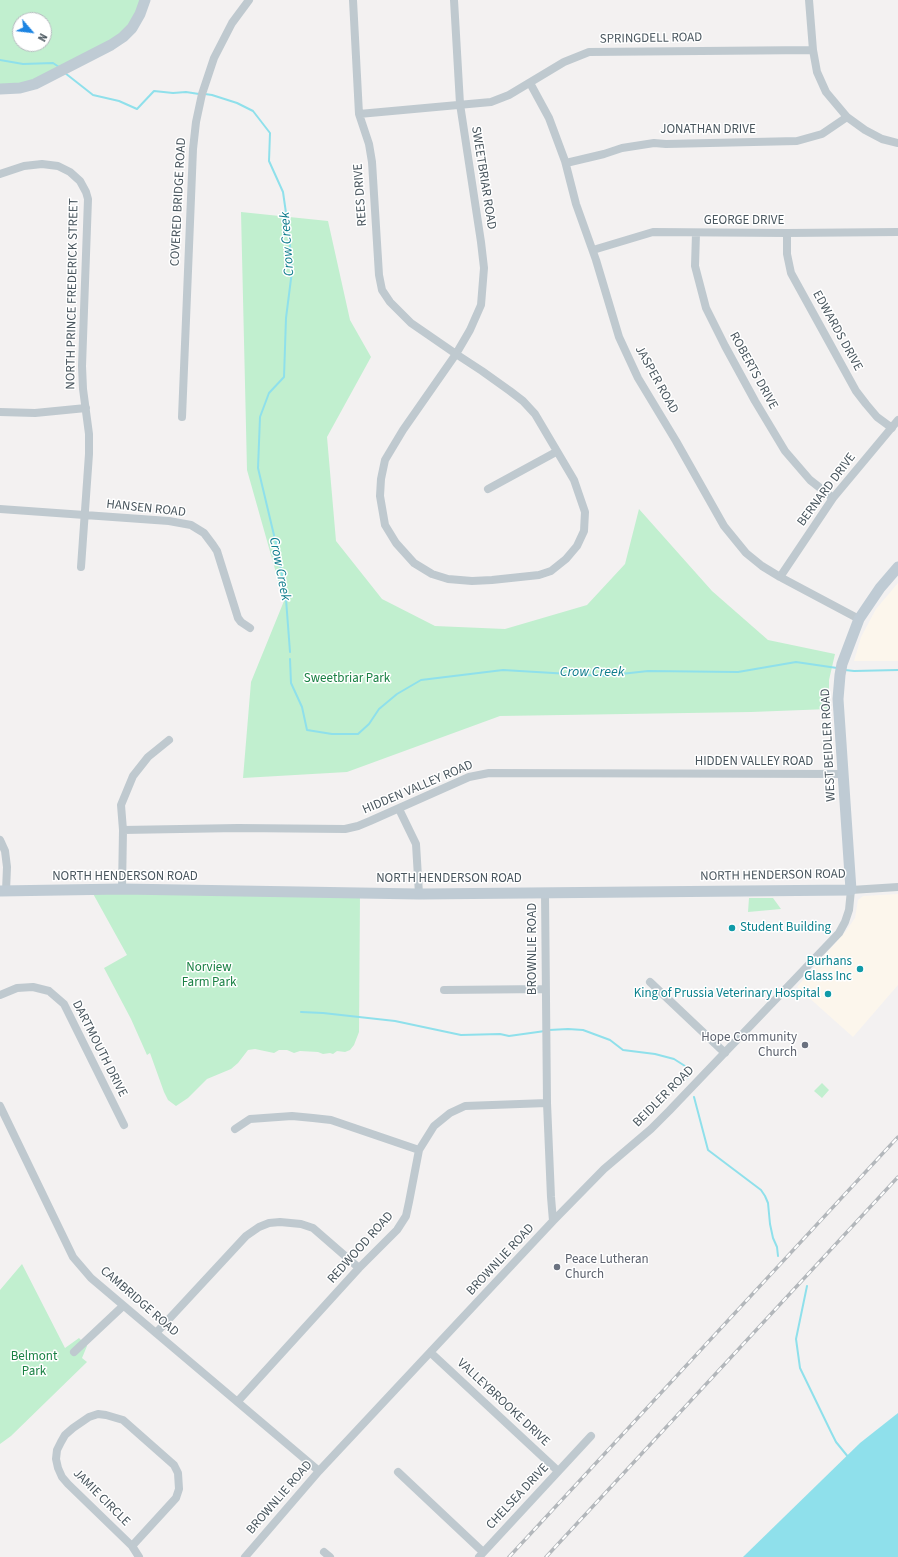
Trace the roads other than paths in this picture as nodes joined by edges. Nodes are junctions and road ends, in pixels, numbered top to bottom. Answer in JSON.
{"nodes":[{"id":1,"x":145,"y":0,"type":"edge"},
{"id":2,"x":249,"y":0,"type":"edge"},
{"id":3,"x":353,"y":0,"type":"edge"},
{"id":4,"x":454,"y":0,"type":"edge"},
{"id":5,"x":809,"y":0,"type":"edge"},
{"id":6,"x":812,"y":50,"type":"junction"},
{"id":7,"x":530,"y":83,"type":"junction"},
{"id":8,"x":0,"y":89,"type":"edge"},
{"id":9,"x":460,"y":104,"type":"junction"},
{"id":10,"x":359,"y":114,"type":"junction"},
{"id":11,"x":847,"y":117,"type":"junction"},
{"id":12,"x":898,"y":143,"type":"edge"},
{"id":13,"x":566,"y":163,"type":"junction"},
{"id":14,"x":0,"y":174,"type":"edge"},
{"id":15,"x":898,"y":232,"type":"edge"},
{"id":16,"x":696,"y":233,"type":"junction"},
{"id":17,"x":787,"y":234,"type":"junction"},
{"id":18,"x":592,"y":250,"type":"junction"},
{"id":19,"x":456,"y":354,"type":"junction"},
{"id":20,"x":86,"y":408,"type":"junction"},
{"id":21,"x":0,"y":412,"type":"edge"},
{"id":22,"x":182,"y":417,"type":"dead end"},
{"id":23,"x":898,"y":420,"type":"edge"},
{"id":24,"x":892,"y":428,"type":"junction"},
{"id":25,"x":556,"y":452,"type":"junction"},
{"id":26,"x":488,"y":489,"type":"dead end"},
{"id":27,"x":833,"y":498,"type":"junction"},
{"id":28,"x":0,"y":510,"type":"edge"},
{"id":29,"x":85,"y":515,"type":"junction"},
{"id":30,"x":81,"y":567,"type":"dead end"},
{"id":31,"x":898,"y":567,"type":"edge"},
{"id":32,"x":780,"y":577,"type":"junction"},
{"id":33,"x":858,"y":619,"type":"junction"},
{"id":34,"x":250,"y":628,"type":"dead end"},
{"id":35,"x":169,"y":740,"type":"dead end"},
{"id":36,"x":844,"y":774,"type":"junction"},
{"id":37,"x":399,"y":809,"type":"junction"},
{"id":38,"x":123,"y":830,"type":"junction"},
{"id":39,"x":0,"y":840,"type":"edge"},
{"id":40,"x":898,"y":887,"type":"edge"},
{"id":41,"x":122,"y":890,"type":"junction"},
{"id":42,"x":851,"y":890,"type":"junction"},
{"id":43,"x":3,"y":891,"type":"edge"},
{"id":44,"x":545,"y":893,"type":"junction"},
{"id":45,"x":419,"y":894,"type":"junction"},
{"id":46,"x":650,"y":982,"type":"dead end"},
{"id":47,"x":545,"y":989,"type":"junction"},
{"id":48,"x":444,"y":990,"type":"dead end"},
{"id":49,"x":0,"y":995,"type":"edge"},
{"id":50,"x":725,"y":1053,"type":"junction"},
{"id":51,"x":547,"y":1103,"type":"junction"},
{"id":52,"x":0,"y":1106,"type":"edge"},
{"id":53,"x":124,"y":1125,"type":"dead end"},
{"id":54,"x":235,"y":1129,"type":"dead end"},
{"id":55,"x":419,"y":1150,"type":"junction"},
{"id":56,"x":553,"y":1221,"type":"junction"},
{"id":57,"x":359,"y":1268,"type":"junction"},
{"id":58,"x":123,"y":1306,"type":"junction"},
{"id":59,"x":156,"y":1333,"type":"junction"},
{"id":60,"x":74,"y":1352,"type":"dead end"},
{"id":61,"x":431,"y":1353,"type":"junction"},
{"id":62,"x":238,"y":1401,"type":"junction"},
{"id":63,"x":591,"y":1436,"type":"dead end"},
{"id":64,"x":319,"y":1471,"type":"junction"},
{"id":65,"x":558,"y":1471,"type":"junction"},
{"id":66,"x":398,"y":1472,"type":"dead end"},
{"id":67,"x":132,"y":1546,"type":"junction"},
{"id":68,"x":481,"y":1555,"type":"edge"},
{"id":69,"x":139,"y":1557,"type":"edge"},
{"id":70,"x":245,"y":1557,"type":"edge"}],
"edges":[{"from":1,"to":8,"type":"street"},
{"from":2,"to":22,"type":"street","name":"COVERED BRIDGE ROAD"},
{"from":3,"to":10,"type":"street","name":"REES DRIVE"},
{"from":4,"to":9,"type":"street","name":"SWEETBRIAR ROAD"},
{"from":5,"to":6,"type":"street"},
{"from":6,"to":7,"type":"street","name":"SPRINGDELL ROAD"},
{"from":6,"to":11,"type":"street"},
{"from":7,"to":9,"type":"street","name":"SPRINGDELL ROAD"},
{"from":7,"to":13,"type":"street","name":"JASPER ROAD"},
{"from":9,"to":10,"type":"street","name":"SPRINGDELL ROAD"},
{"from":9,"to":19,"type":"street","name":"SWEETBRIAR ROAD"},
{"from":10,"to":19,"type":"street","name":"REES DRIVE"},
{"from":11,"to":12,"type":"street"},
{"from":11,"to":13,"type":"street","name":"JONATHAN DRIVE"},
{"from":13,"to":18,"type":"street","name":"JASPER ROAD"},
{"from":14,"to":20,"type":"street","name":"NORTH PRINCE FREDERICK STREET"},
{"from":15,"to":17,"type":"street","name":"GEORGE DRIVE"},
{"from":16,"to":17,"type":"street","name":"GEORGE DRIVE"},
{"from":16,"to":18,"type":"street","name":"GEORGE DRIVE"},
{"from":16,"to":27,"type":"street","name":"ROBERTS DRIVE"},
{"from":17,"to":24,"type":"street","name":"EDWARDS DRIVE"},
{"from":18,"to":32,"type":"street","name":"JASPER ROAD"},
{"from":19,"to":25,"type":"street","name":"REES DRIVE"},
{"from":19,"to":25,"type":"street","name":"SWEETBRIAR ROAD"},
{"from":20,"to":21,"type":"street"},
{"from":20,"to":29,"type":"street","name":"NORTH PRINCE FREDERICK STREET"},
{"from":23,"to":24,"type":"street","name":"BERNARD DRIVE"},
{"from":24,"to":27,"type":"street","name":"BERNARD DRIVE"},
{"from":25,"to":26,"type":"street"},
{"from":27,"to":32,"type":"street","name":"BERNARD DRIVE"},
{"from":28,"to":29,"type":"street","name":"HANSEN ROAD"},
{"from":29,"to":30,"type":"street","name":"NORTH PRINCE FREDERICK STREET"},
{"from":29,"to":34,"type":"street","name":"HANSEN ROAD"},
{"from":31,"to":33,"type":"street","name":"WEST BEIDLER ROAD"},
{"from":32,"to":33,"type":"street","name":"JASPER ROAD"},
{"from":33,"to":36,"type":"street","name":"WEST BEIDLER ROAD"},
{"from":35,"to":38,"type":"street"},
{"from":36,"to":37,"type":"street","name":"HIDDEN VALLEY ROAD"},
{"from":36,"to":42,"type":"street","name":"WEST BEIDLER ROAD"},
{"from":37,"to":38,"type":"street","name":"HIDDEN VALLEY ROAD"},
{"from":37,"to":45,"type":"street"},
{"from":38,"to":41,"type":"street"},
{"from":39,"to":43,"type":"street"},
{"from":40,"to":42,"type":"street","name":"NORTH HENDERSON ROAD"},
{"from":41,"to":43,"type":"street","name":"NORTH HENDERSON ROAD"},
{"from":41,"to":45,"type":"street","name":"NORTH HENDERSON ROAD"},
{"from":42,"to":44,"type":"street","name":"NORTH HENDERSON ROAD"},
{"from":42,"to":50,"type":"street","name":"BEIDLER ROAD"},
{"from":44,"to":45,"type":"street","name":"NORTH HENDERSON ROAD"},
{"from":44,"to":47,"type":"street","name":"BROWNLIE ROAD"},
{"from":46,"to":50,"type":"street"},
{"from":47,"to":48,"type":"street"},
{"from":47,"to":51,"type":"street","name":"BROWNLIE ROAD"},
{"from":49,"to":53,"type":"street","name":"DARTMOUTH DRIVE"},
{"from":50,"to":56,"type":"street","name":"BEIDLER ROAD"},
{"from":51,"to":55,"type":"street","name":"REDWOOD ROAD"},
{"from":51,"to":56,"type":"street","name":"BROWNLIE ROAD"},
{"from":52,"to":58,"type":"street","name":"CAMBRIDGE ROAD"},
{"from":54,"to":55,"type":"street"},
{"from":55,"to":57,"type":"street","name":"REDWOOD ROAD"},
{"from":56,"to":61,"type":"street","name":"BROWNLIE ROAD"},
{"from":57,"to":59,"type":"street"},
{"from":57,"to":62,"type":"street","name":"REDWOOD ROAD"},
{"from":58,"to":59,"type":"street","name":"CAMBRIDGE ROAD"},
{"from":58,"to":60,"type":"street"},
{"from":59,"to":62,"type":"street","name":"CAMBRIDGE ROAD"},
{"from":61,"to":64,"type":"street","name":"BROWNLIE ROAD"},
{"from":61,"to":65,"type":"street","name":"VALLEYBROOKE DRIVE"},
{"from":62,"to":64,"type":"street","name":"CAMBRIDGE ROAD"},
{"from":63,"to":65,"type":"street","name":"CHELSEA DRIVE"},
{"from":64,"to":70,"type":"street","name":"BROWNLIE ROAD"},
{"from":65,"to":68,"type":"street","name":"CHELSEA DRIVE"},
{"from":66,"to":68,"type":"street"},
{"from":67,"to":67,"type":"street","name":"JAMIE CIRCLE"},
{"from":67,"to":69,"type":"street","name":"JAMIE CIRCLE"}]}
